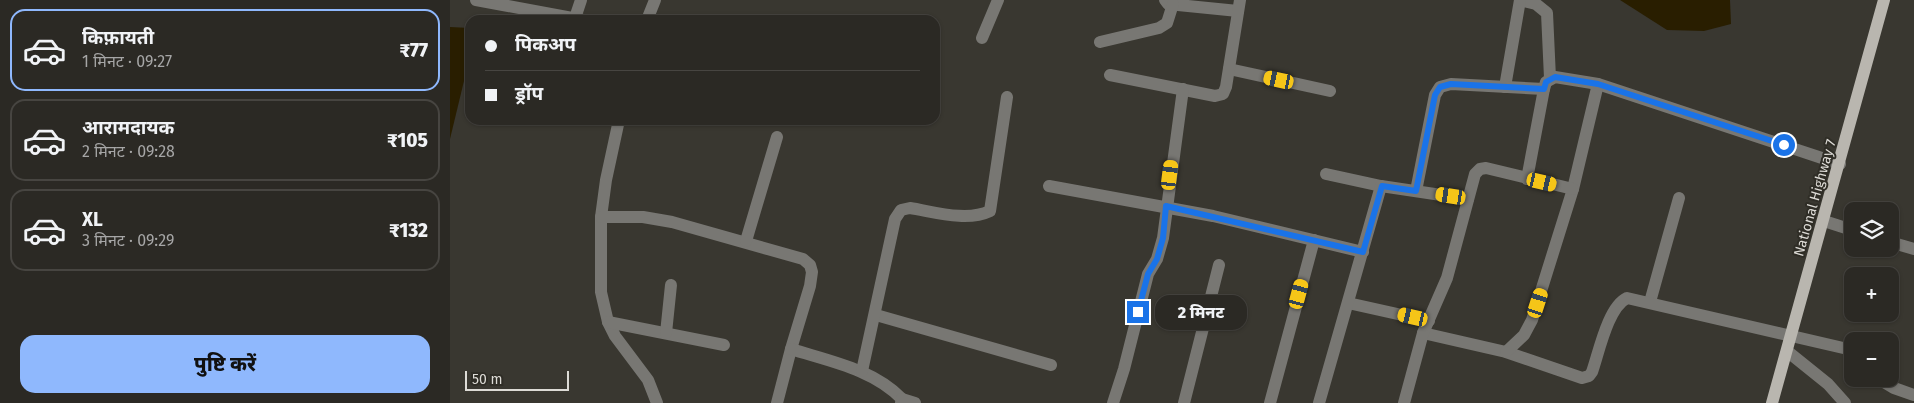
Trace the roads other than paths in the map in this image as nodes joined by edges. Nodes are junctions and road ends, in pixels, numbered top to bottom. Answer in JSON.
{"nodes":[{"id":1,"x":476,"y":0,"type":"edge"},
{"id":2,"x":581,"y":0,"type":"edge"},
{"id":3,"x":655,"y":0,"type":"edge"},
{"id":4,"x":998,"y":0,"type":"edge"},
{"id":5,"x":1520,"y":0,"type":"edge"},
{"id":6,"x":1884,"y":0,"type":"edge"},
{"id":7,"x":1169,"y":2,"type":"edge"},
{"id":8,"x":1239,"y":6,"type":"edge"},
{"id":9,"x":557,"y":15,"type":"edge"},
{"id":10,"x":579,"y":15,"type":"edge"},
{"id":11,"x":649,"y":15,"type":"edge"},
{"id":12,"x":982,"y":38,"type":"dead end"},
{"id":13,"x":1100,"y":42,"type":"dead end"},
{"id":14,"x":1229,"y":69,"type":"junction"},
{"id":15,"x":1110,"y":74,"type":"dead end"},
{"id":16,"x":1547,"y":83,"type":"junction"},
{"id":17,"x":1598,"y":84,"type":"junction"},
{"id":18,"x":1505,"y":87,"type":"junction"},
{"id":19,"x":1183,"y":89,"type":"junction"},
{"id":20,"x":1330,"y":91,"type":"dead end"},
{"id":21,"x":1007,"y":97,"type":"dead end"},
{"id":22,"x":619,"y":125,"type":"edge"},
{"id":23,"x":777,"y":137,"type":"dead end"},
{"id":24,"x":1840,"y":164,"type":"junction"},
{"id":25,"x":1326,"y":174,"type":"dead end"},
{"id":26,"x":1527,"y":179,"type":"junction"},
{"id":27,"x":1049,"y":186,"type":"dead end"},
{"id":28,"x":1382,"y":186,"type":"junction"},
{"id":29,"x":1573,"y":190,"type":"junction"},
{"id":30,"x":1416,"y":191,"type":"junction"},
{"id":31,"x":1679,"y":198,"type":"dead end"},
{"id":32,"x":1468,"y":199,"type":"junction"},
{"id":33,"x":1166,"y":206,"type":"junction"},
{"id":34,"x":601,"y":217,"type":"junction"},
{"id":35,"x":1824,"y":221,"type":"junction"},
{"id":36,"x":1844,"y":227,"type":"edge"},
{"id":37,"x":1314,"y":240,"type":"junction"},
{"id":38,"x":746,"y":241,"type":"junction"},
{"id":39,"x":1899,"y":245,"type":"edge"},
{"id":40,"x":1914,"y":249,"type":"edge"},
{"id":41,"x":1363,"y":252,"type":"junction"},
{"id":42,"x":1219,"y":265,"type":"dead end"},
{"id":43,"x":671,"y":285,"type":"dead end"},
{"id":44,"x":1650,"y":302,"type":"junction"},
{"id":45,"x":1348,"y":303,"type":"junction"},
{"id":46,"x":876,"y":315,"type":"junction"},
{"id":47,"x":1429,"y":321,"type":"junction"},
{"id":48,"x":608,"y":322,"type":"junction"},
{"id":49,"x":666,"y":333,"type":"junction"},
{"id":50,"x":1423,"y":333,"type":"junction"},
{"id":51,"x":1790,"y":337,"type":"junction"},
{"id":52,"x":724,"y":345,"type":"dead end"},
{"id":53,"x":1844,"y":348,"type":"edge"},
{"id":54,"x":790,"y":349,"type":"junction"},
{"id":55,"x":1787,"y":350,"type":"junction"},
{"id":56,"x":1506,"y":352,"type":"junction"},
{"id":57,"x":1052,"y":365,"type":"dead end"},
{"id":58,"x":862,"y":372,"type":"junction"},
{"id":59,"x":1892,"y":387,"type":"edge"},
{"id":60,"x":1914,"y":395,"type":"edge"},
{"id":61,"x":901,"y":401,"type":"edge"},
{"id":62,"x":657,"y":403,"type":"edge"},
{"id":63,"x":777,"y":403,"type":"edge"},
{"id":64,"x":915,"y":403,"type":"edge"},
{"id":65,"x":1113,"y":403,"type":"edge"},
{"id":66,"x":1184,"y":403,"type":"edge"},
{"id":67,"x":1270,"y":403,"type":"edge"},
{"id":68,"x":1319,"y":403,"type":"edge"},
{"id":69,"x":1404,"y":403,"type":"edge"},
{"id":70,"x":1772,"y":403,"type":"edge"},
{"id":71,"x":1845,"y":403,"type":"edge"}],
"edges":[{"from":1,"to":9,"type":"street"},
{"from":2,"to":10,"type":"street"},
{"from":3,"to":11,"type":"street"},
{"from":4,"to":12,"type":"street"},
{"from":5,"to":16,"type":"street"},
{"from":5,"to":18,"type":"street"},
{"from":6,"to":24,"type":"main road","name":"National Highway 7"},
{"from":7,"to":8,"type":"street"},
{"from":7,"to":13,"type":"street"},
{"from":8,"to":14,"type":"street"},
{"from":14,"to":19,"type":"street"},
{"from":14,"to":20,"type":"street"},
{"from":15,"to":19,"type":"street"},
{"from":16,"to":17,"type":"street"},
{"from":16,"to":18,"type":"street"},
{"from":16,"to":26,"type":"street"},
{"from":17,"to":24,"type":"street"},
{"from":17,"to":29,"type":"street"},
{"from":18,"to":30,"type":"street"},
{"from":19,"to":33,"type":"street"},
{"from":21,"to":46,"type":"street"},
{"from":22,"to":34,"type":"street"},
{"from":23,"to":38,"type":"street"},
{"from":24,"to":35,"type":"main road","name":"National Highway 7"},
{"from":25,"to":28,"type":"street"},
{"from":26,"to":29,"type":"street"},
{"from":26,"to":32,"type":"street"},
{"from":27,"to":33,"type":"street"},
{"from":28,"to":30,"type":"street"},
{"from":28,"to":41,"type":"street"},
{"from":29,"to":56,"type":"street"},
{"from":30,"to":32,"type":"street"},
{"from":31,"to":44,"type":"street"},
{"from":32,"to":47,"type":"street"},
{"from":33,"to":37,"type":"street"},
{"from":33,"to":65,"type":"street"},
{"from":34,"to":38,"type":"street"},
{"from":34,"to":48,"type":"street"},
{"from":35,"to":36,"type":"street"},
{"from":35,"to":51,"type":"main road","name":"National Highway 7"},
{"from":37,"to":41,"type":"street"},
{"from":37,"to":67,"type":"street"},
{"from":38,"to":54,"type":"street"},
{"from":39,"to":40,"type":"street"},
{"from":41,"to":45,"type":"street"},
{"from":42,"to":66,"type":"street"},
{"from":43,"to":49,"type":"street"},
{"from":44,"to":51,"type":"street"},
{"from":44,"to":56,"type":"street"},
{"from":45,"to":47,"type":"street"},
{"from":45,"to":68,"type":"street"},
{"from":46,"to":57,"type":"street"},
{"from":46,"to":58,"type":"street"},
{"from":47,"to":50,"type":"street"},
{"from":48,"to":49,"type":"street"},
{"from":48,"to":62,"type":"street"},
{"from":49,"to":52,"type":"street"},
{"from":50,"to":56,"type":"street"},
{"from":50,"to":69,"type":"street"},
{"from":51,"to":53,"type":"street"},
{"from":51,"to":55,"type":"main road","name":"National Highway 7"},
{"from":54,"to":58,"type":"street"},
{"from":54,"to":63,"type":"street"},
{"from":55,"to":70,"type":"main road","name":"National Highway 7"},
{"from":55,"to":71,"type":"street"},
{"from":58,"to":61,"type":"street"},
{"from":59,"to":60,"type":"street"},
{"from":61,"to":64,"type":"street"}]}
